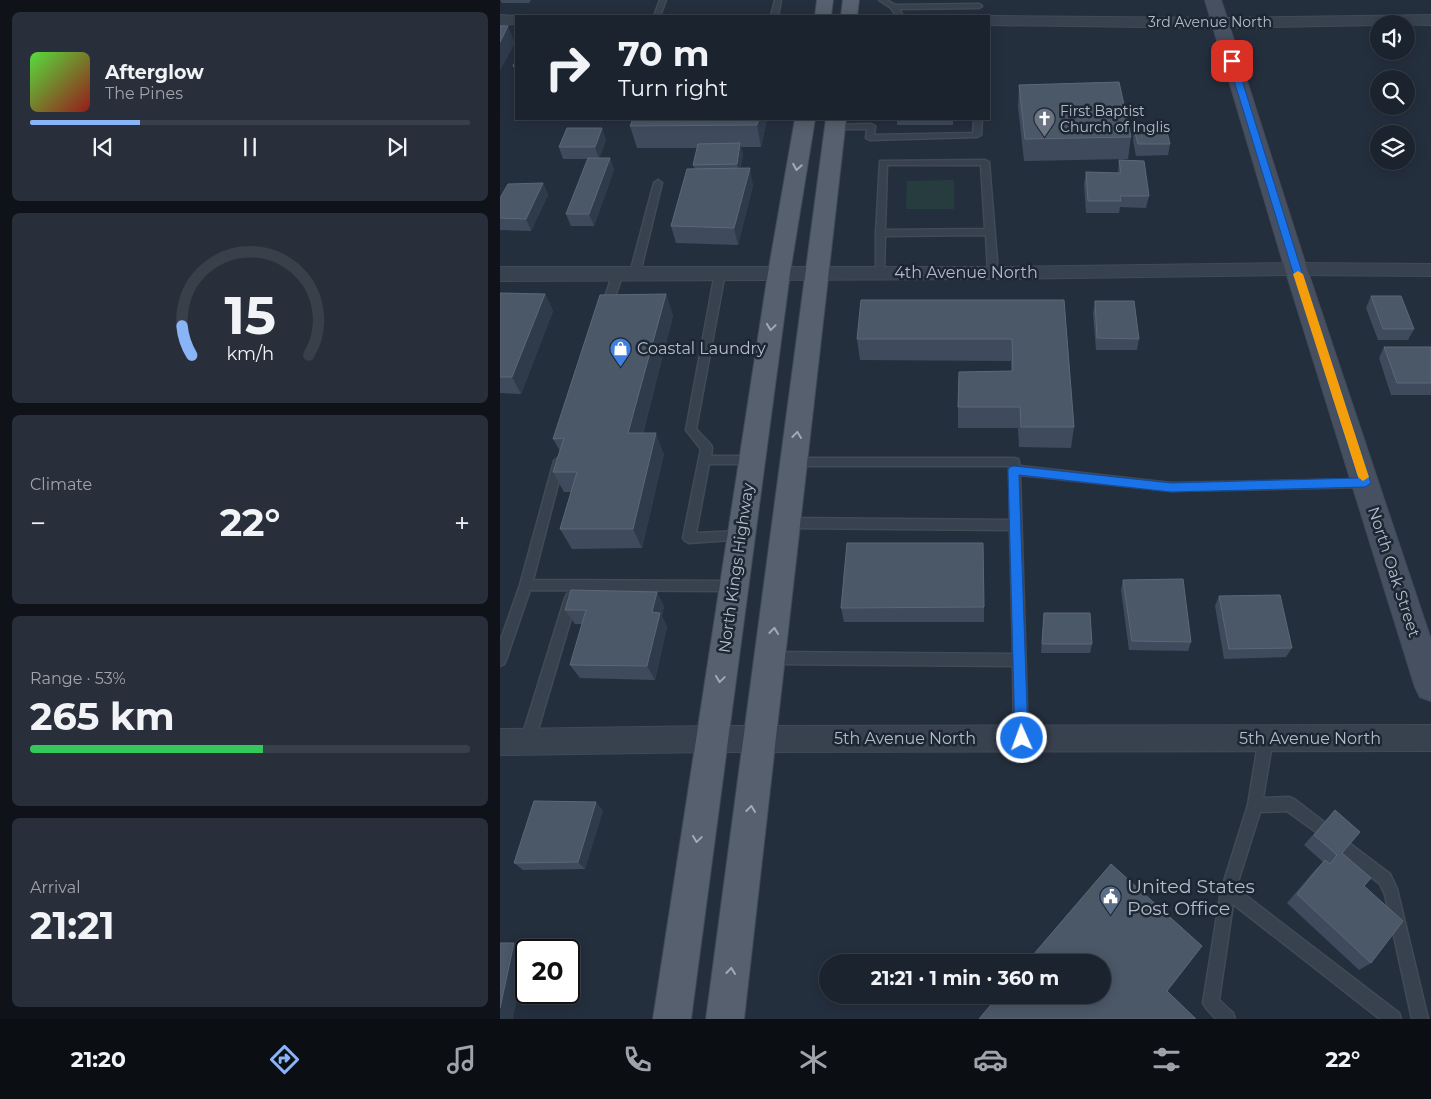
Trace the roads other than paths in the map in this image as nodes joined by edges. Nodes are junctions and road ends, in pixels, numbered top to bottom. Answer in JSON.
{"nodes":[{"id":1,"x":663,"y":0,"type":"edge"},
{"id":2,"x":778,"y":0,"type":"edge"},
{"id":3,"x":825,"y":0,"type":"edge"},
{"id":4,"x":851,"y":0,"type":"edge"},
{"id":5,"x":882,"y":0,"type":"edge"},
{"id":6,"x":1213,"y":0,"type":"edge"},
{"id":7,"x":979,"y":3,"type":"edge"},
{"id":8,"x":894,"y":7,"type":"junction"},
{"id":9,"x":657,"y":15,"type":"edge"},
{"id":10,"x":775,"y":15,"type":"edge"},
{"id":11,"x":823,"y":15,"type":"edge"},
{"id":12,"x":849,"y":15,"type":"edge"},
{"id":13,"x":898,"y":15,"type":"edge"},
{"id":14,"x":500,"y":20,"type":"edge"},
{"id":15,"x":515,"y":20,"type":"edge"},
{"id":16,"x":990,"y":20,"type":"edge"},
{"id":17,"x":1431,"y":20,"type":"edge"},
{"id":18,"x":1220,"y":23,"type":"junction"},
{"id":19,"x":805,"y":120,"type":"edge"},
{"id":20,"x":978,"y":120,"type":"edge"},
{"id":21,"x":872,"y":122,"type":"edge"},
{"id":22,"x":836,"y":123,"type":"edge"},
{"id":23,"x":658,"y":183,"type":"dead end"},
{"id":24,"x":990,"y":232,"type":"junction"},
{"id":25,"x":880,"y":233,"type":"junction"},
{"id":26,"x":1296,"y":269,"type":"junction"},
{"id":27,"x":1431,"y":270,"type":"edge"},
{"id":28,"x":818,"y":272,"type":"junction"},
{"id":29,"x":879,"y":272,"type":"junction"},
{"id":30,"x":626,"y":273,"type":"junction"},
{"id":31,"x":720,"y":273,"type":"junction"},
{"id":32,"x":779,"y":273,"type":"junction"},
{"id":33,"x":992,"y":273,"type":"junction"},
{"id":34,"x":500,"y":274,"type":"edge"},
{"id":35,"x":603,"y":319,"type":"edge"},
{"id":36,"x":562,"y":448,"type":"edge"},
{"id":37,"x":705,"y":460,"type":"junction"},
{"id":38,"x":752,"y":460,"type":"junction"},
{"id":39,"x":793,"y":462,"type":"junction"},
{"id":40,"x":1014,"y":470,"type":"junction"},
{"id":41,"x":1365,"y":483,"type":"junction"},
{"id":42,"x":786,"y":523,"type":"junction"},
{"id":43,"x":1016,"y":525,"type":"junction"},
{"id":44,"x":741,"y":536,"type":"junction"},
{"id":45,"x":526,"y":585,"type":"junction"},
{"id":46,"x":575,"y":585,"type":"junction"},
{"id":47,"x":734,"y":586,"type":"junction"},
{"id":48,"x":771,"y":658,"type":"junction"},
{"id":49,"x":500,"y":660,"type":"edge"},
{"id":50,"x":1019,"y":660,"type":"junction"},
{"id":51,"x":1431,"y":687,"type":"edge"},
{"id":52,"x":712,"y":738,"type":"junction"},
{"id":53,"x":1022,"y":738,"type":"junction"},
{"id":54,"x":1266,"y":738,"type":"junction"},
{"id":55,"x":1431,"y":738,"type":"edge"},
{"id":56,"x":760,"y":739,"type":"junction"},
{"id":57,"x":500,"y":742,"type":"edge"},
{"id":58,"x":527,"y":743,"type":"junction"},
{"id":59,"x":1255,"y":805,"type":"junction"},
{"id":60,"x":1319,"y":828,"type":"edge"},
{"id":61,"x":1345,"y":848,"type":"edge"},
{"id":62,"x":1228,"y":891,"type":"junction"},
{"id":63,"x":672,"y":1019,"type":"edge"},
{"id":64,"x":726,"y":1019,"type":"edge"},
{"id":65,"x":1227,"y":1019,"type":"edge"},
{"id":66,"x":1393,"y":1019,"type":"edge"},
{"id":67,"x":1420,"y":1019,"type":"edge"}],
"edges":[{"from":1,"to":9,"type":"lane"},
{"from":2,"to":10,"type":"lane"},
{"from":3,"to":11,"type":"main road"},
{"from":4,"to":12,"type":"main road"},
{"from":5,"to":8,"type":"lane"},
{"from":6,"to":18,"type":"street","name":"North Oak Street"},
{"from":7,"to":8,"type":"lane"},
{"from":8,"to":13,"type":"lane"},
{"from":14,"to":15,"type":"street"},
{"from":16,"to":18,"type":"street","name":"3rd Avenue North"},
{"from":17,"to":18,"type":"street","name":"3rd Avenue North"},
{"from":18,"to":26,"type":"street","name":"North Oak Street"},
{"from":19,"to":32,"type":"main road","name":"North Kings Highway","one_way":true},
{"from":20,"to":21,"type":"lane"},
{"from":21,"to":22,"type":"lane"},
{"from":22,"to":28,"type":"main road"},
{"from":23,"to":30,"type":"lane"},
{"from":24,"to":25,"type":"lane"},
{"from":24,"to":25,"type":"lane"},
{"from":24,"to":33,"type":"lane"},
{"from":25,"to":29,"type":"lane"},
{"from":26,"to":27,"type":"street","name":"4th Avenue North"},
{"from":26,"to":33,"type":"street","name":"4th Avenue North"},
{"from":26,"to":41,"type":"street","name":"North Oak Street"},
{"from":28,"to":29,"type":"street","name":"4th Avenue North"},
{"from":28,"to":32,"type":"street","name":"4th Avenue North"},
{"from":39,"to":28,"type":"main road","one_way":true},
{"from":29,"to":33,"type":"street","name":"4th Avenue North"},
{"from":30,"to":31,"type":"street","name":"4th Avenue North"},
{"from":30,"to":34,"type":"street","name":"4th Avenue North"},
{"from":30,"to":35,"type":"lane"},
{"from":31,"to":32,"type":"street","name":"4th Avenue North"},
{"from":31,"to":37,"type":"lane"},
{"from":32,"to":38,"type":"main road","name":"North Kings Highway","one_way":true},
{"from":36,"to":45,"type":"lane"},
{"from":37,"to":38,"type":"lane"},
{"from":37,"to":44,"type":"lane"},
{"from":38,"to":44,"type":"main road","name":"North Kings Highway"},
{"from":39,"to":40,"type":"lane"},
{"from":39,"to":42,"type":"main road"},
{"from":40,"to":41,"type":"lane"},
{"from":40,"to":43,"type":"lane"},
{"from":41,"to":51,"type":"street","name":"North Oak Street"},
{"from":42,"to":43,"type":"lane"},
{"from":48,"to":42,"type":"main road","one_way":true},
{"from":43,"to":50,"type":"lane"},
{"from":44,"to":47,"type":"main road","name":"North Kings Highway"},
{"from":45,"to":46,"type":"lane"},
{"from":45,"to":49,"type":"lane"},
{"from":46,"to":47,"type":"lane"},
{"from":46,"to":58,"type":"lane"},
{"from":47,"to":52,"type":"main road","name":"North Kings Highway","one_way":true},
{"from":48,"to":50,"type":"lane"},
{"from":48,"to":56,"type":"main road"},
{"from":50,"to":53,"type":"lane"},
{"from":52,"to":56,"type":"street","name":"5th Avenue North"},
{"from":52,"to":58,"type":"street","name":"5th Avenue North"},
{"from":52,"to":63,"type":"main road","name":"North Kings Highway","one_way":true},
{"from":53,"to":54,"type":"street","name":"5th Avenue North"},
{"from":53,"to":56,"type":"street","name":"5th Avenue North"},
{"from":54,"to":55,"type":"street","name":"5th Avenue North"},
{"from":54,"to":59,"type":"lane"},
{"from":64,"to":56,"type":"main road","one_way":true},
{"from":57,"to":58,"type":"street","name":"5th Avenue North"},
{"from":59,"to":60,"type":"lane"},
{"from":59,"to":62,"type":"lane"},
{"from":61,"to":67,"type":"lane"},
{"from":62,"to":65,"type":"lane"},
{"from":62,"to":66,"type":"lane"}]}
